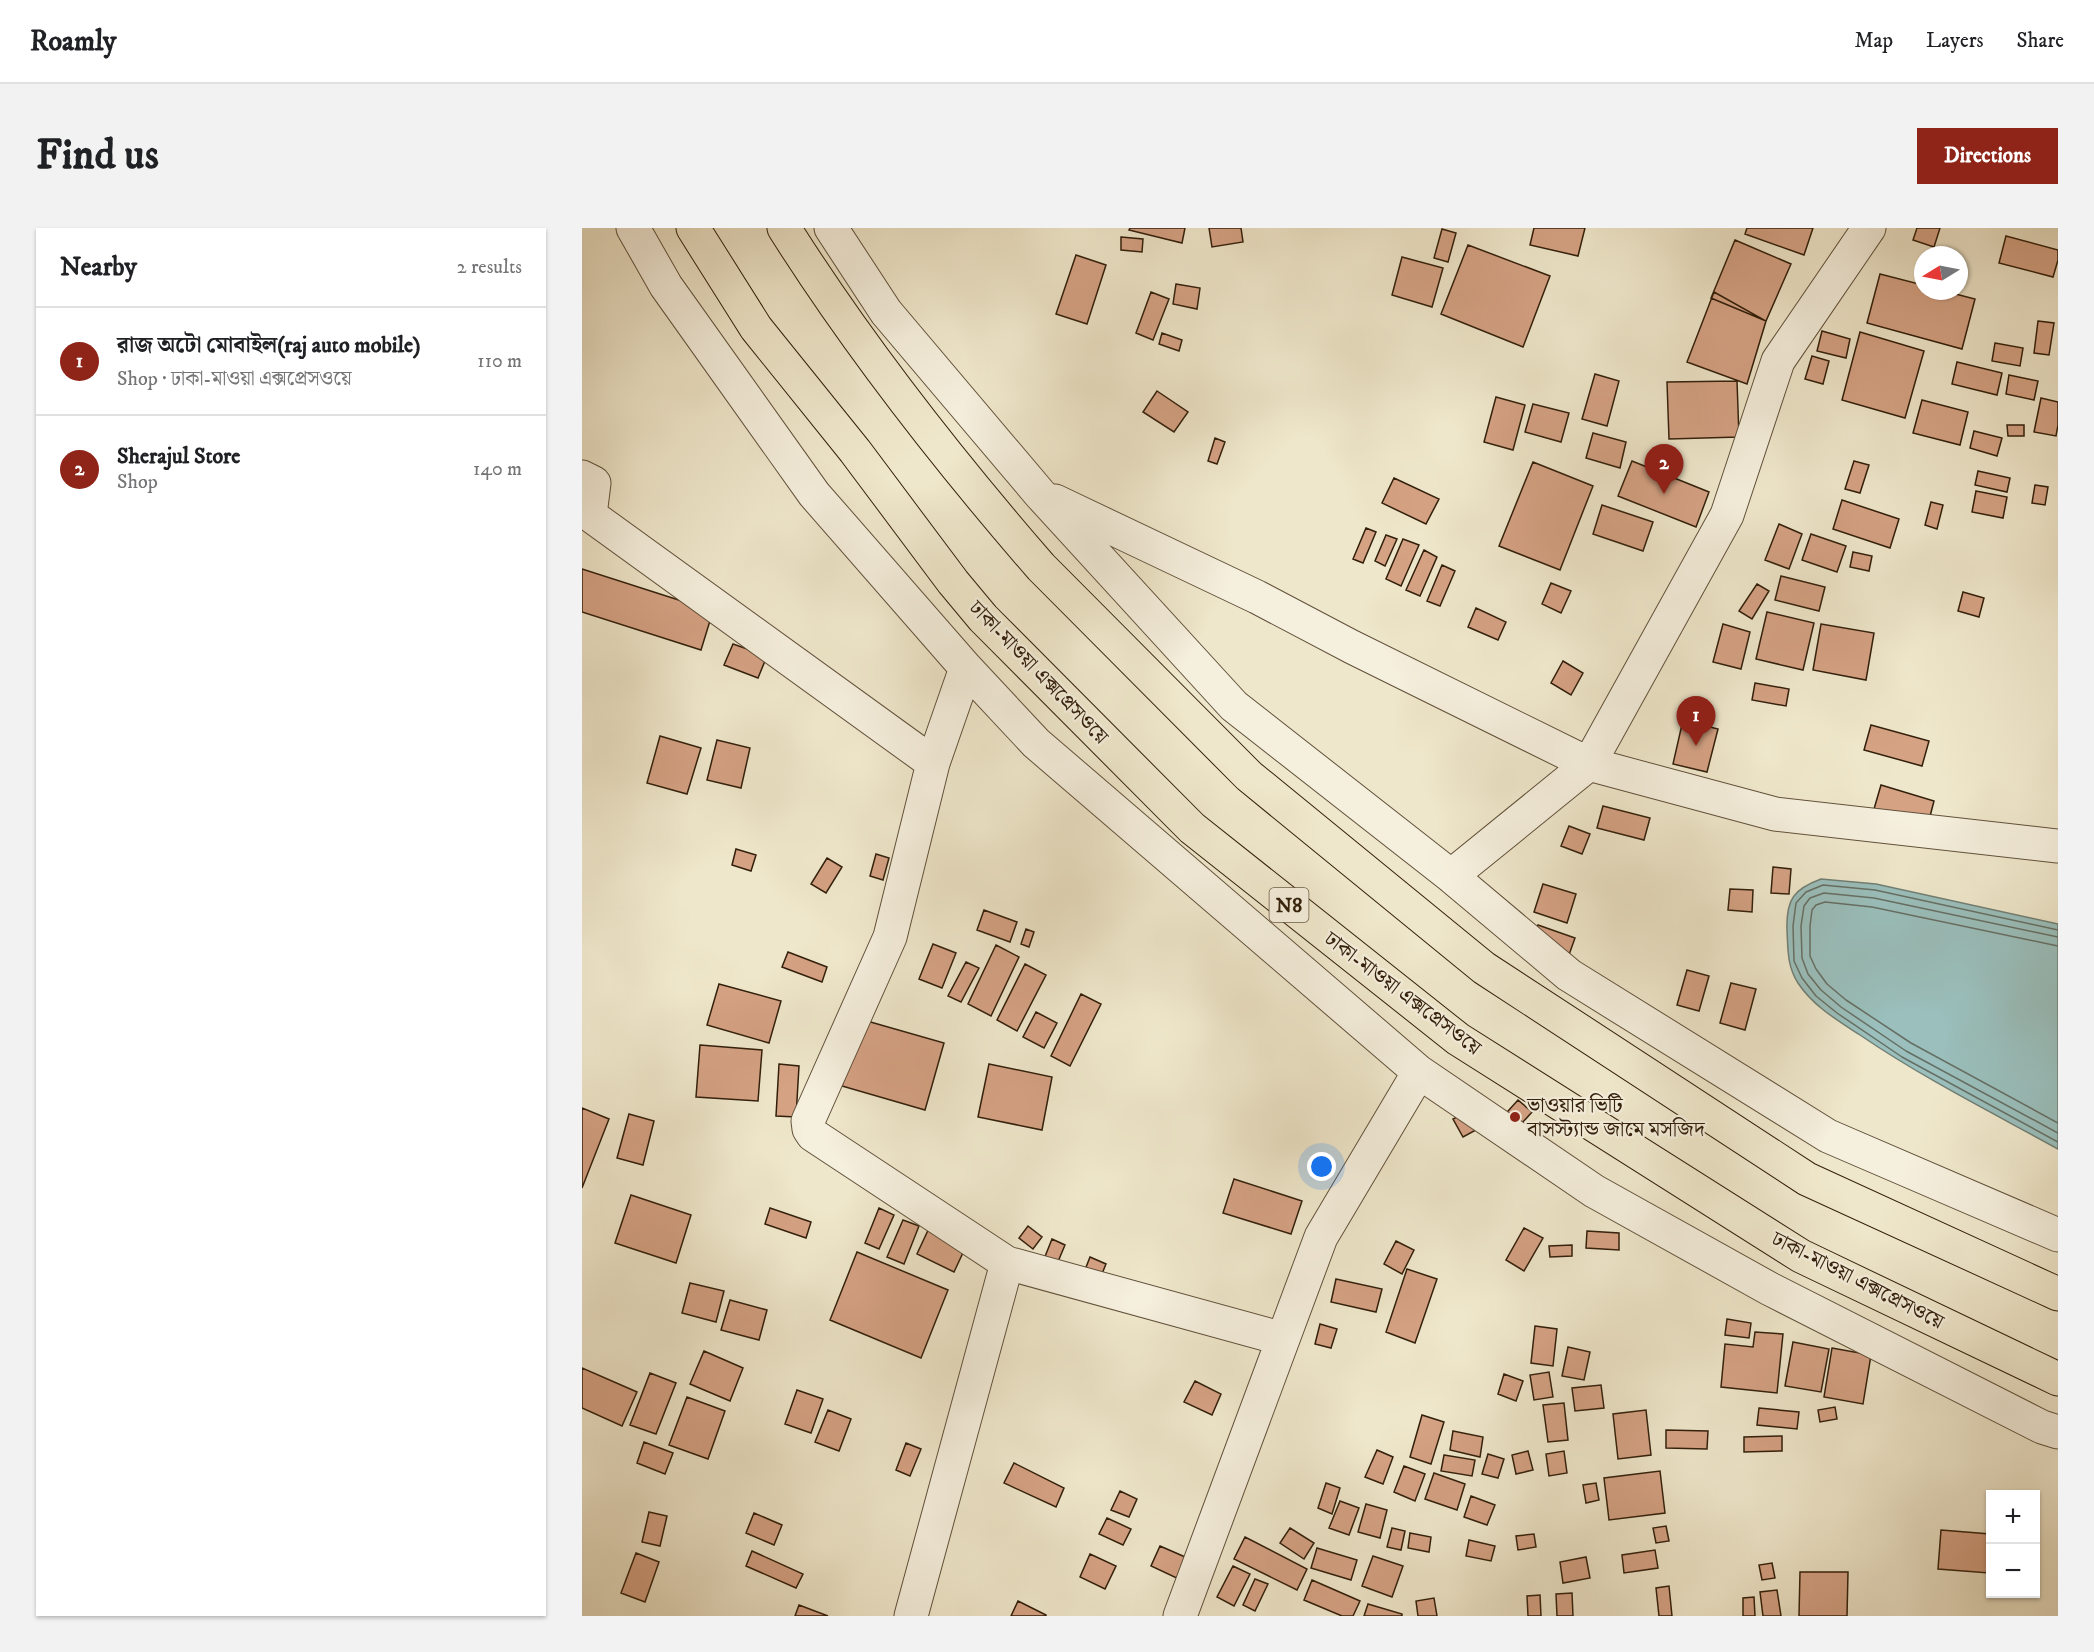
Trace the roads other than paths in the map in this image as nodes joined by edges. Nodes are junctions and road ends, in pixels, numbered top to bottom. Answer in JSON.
{"nodes":[{"id":1,"x":633,"y":228,"type":"edge"},
{"id":2,"x":693,"y":228,"type":"edge"},
{"id":3,"x":784,"y":228,"type":"edge"},
{"id":4,"x":831,"y":228,"type":"edge"},
{"id":5,"x":1869,"y":228,"type":"edge"},
{"id":6,"x":582,"y":477,"type":"edge"},
{"id":7,"x":1040,"y":494,"type":"junction"},
{"id":8,"x":966,"y":668,"type":"junction"},
{"id":9,"x":933,"y":763,"type":"junction"},
{"id":10,"x":1589,"y":764,"type":"junction"},
{"id":11,"x":2058,"y":846,"type":"edge"},
{"id":12,"x":1451,"y":876,"type":"junction"},
{"id":13,"x":1419,"y":1072,"type":"junction"},
{"id":14,"x":2058,"y":1235,"type":"edge"},
{"id":15,"x":1007,"y":1263,"type":"junction"},
{"id":16,"x":2058,"y":1294,"type":"edge"},
{"id":17,"x":1283,"y":1339,"type":"junction"},
{"id":18,"x":2058,"y":1379,"type":"edge"},
{"id":19,"x":2058,"y":1432,"type":"edge"},
{"id":20,"x":911,"y":1616,"type":"edge"},
{"id":21,"x":1180,"y":1616,"type":"edge"}],
"edges":[{"from":1,"to":8,"type":"street"},
{"from":2,"to":18,"type":"highway","name":"ঢাকা-মাওয়া এক্সপ্রেসওয়ে","number":"N8"},
{"from":3,"to":16,"type":"highway"},
{"from":4,"to":7,"type":"street"},
{"from":5,"to":10,"type":"street"},
{"from":6,"to":9,"type":"street"},
{"from":7,"to":10,"type":"street"},
{"from":7,"to":12,"type":"street"},
{"from":8,"to":9,"type":"street"},
{"from":8,"to":13,"type":"street"},
{"from":9,"to":15,"type":"street"},
{"from":10,"to":11,"type":"street"},
{"from":10,"to":12,"type":"street"},
{"from":12,"to":14,"type":"street"},
{"from":13,"to":17,"type":"street"},
{"from":13,"to":19,"type":"street"},
{"from":15,"to":17,"type":"street"},
{"from":15,"to":20,"type":"street"},
{"from":17,"to":21,"type":"street"}]}
